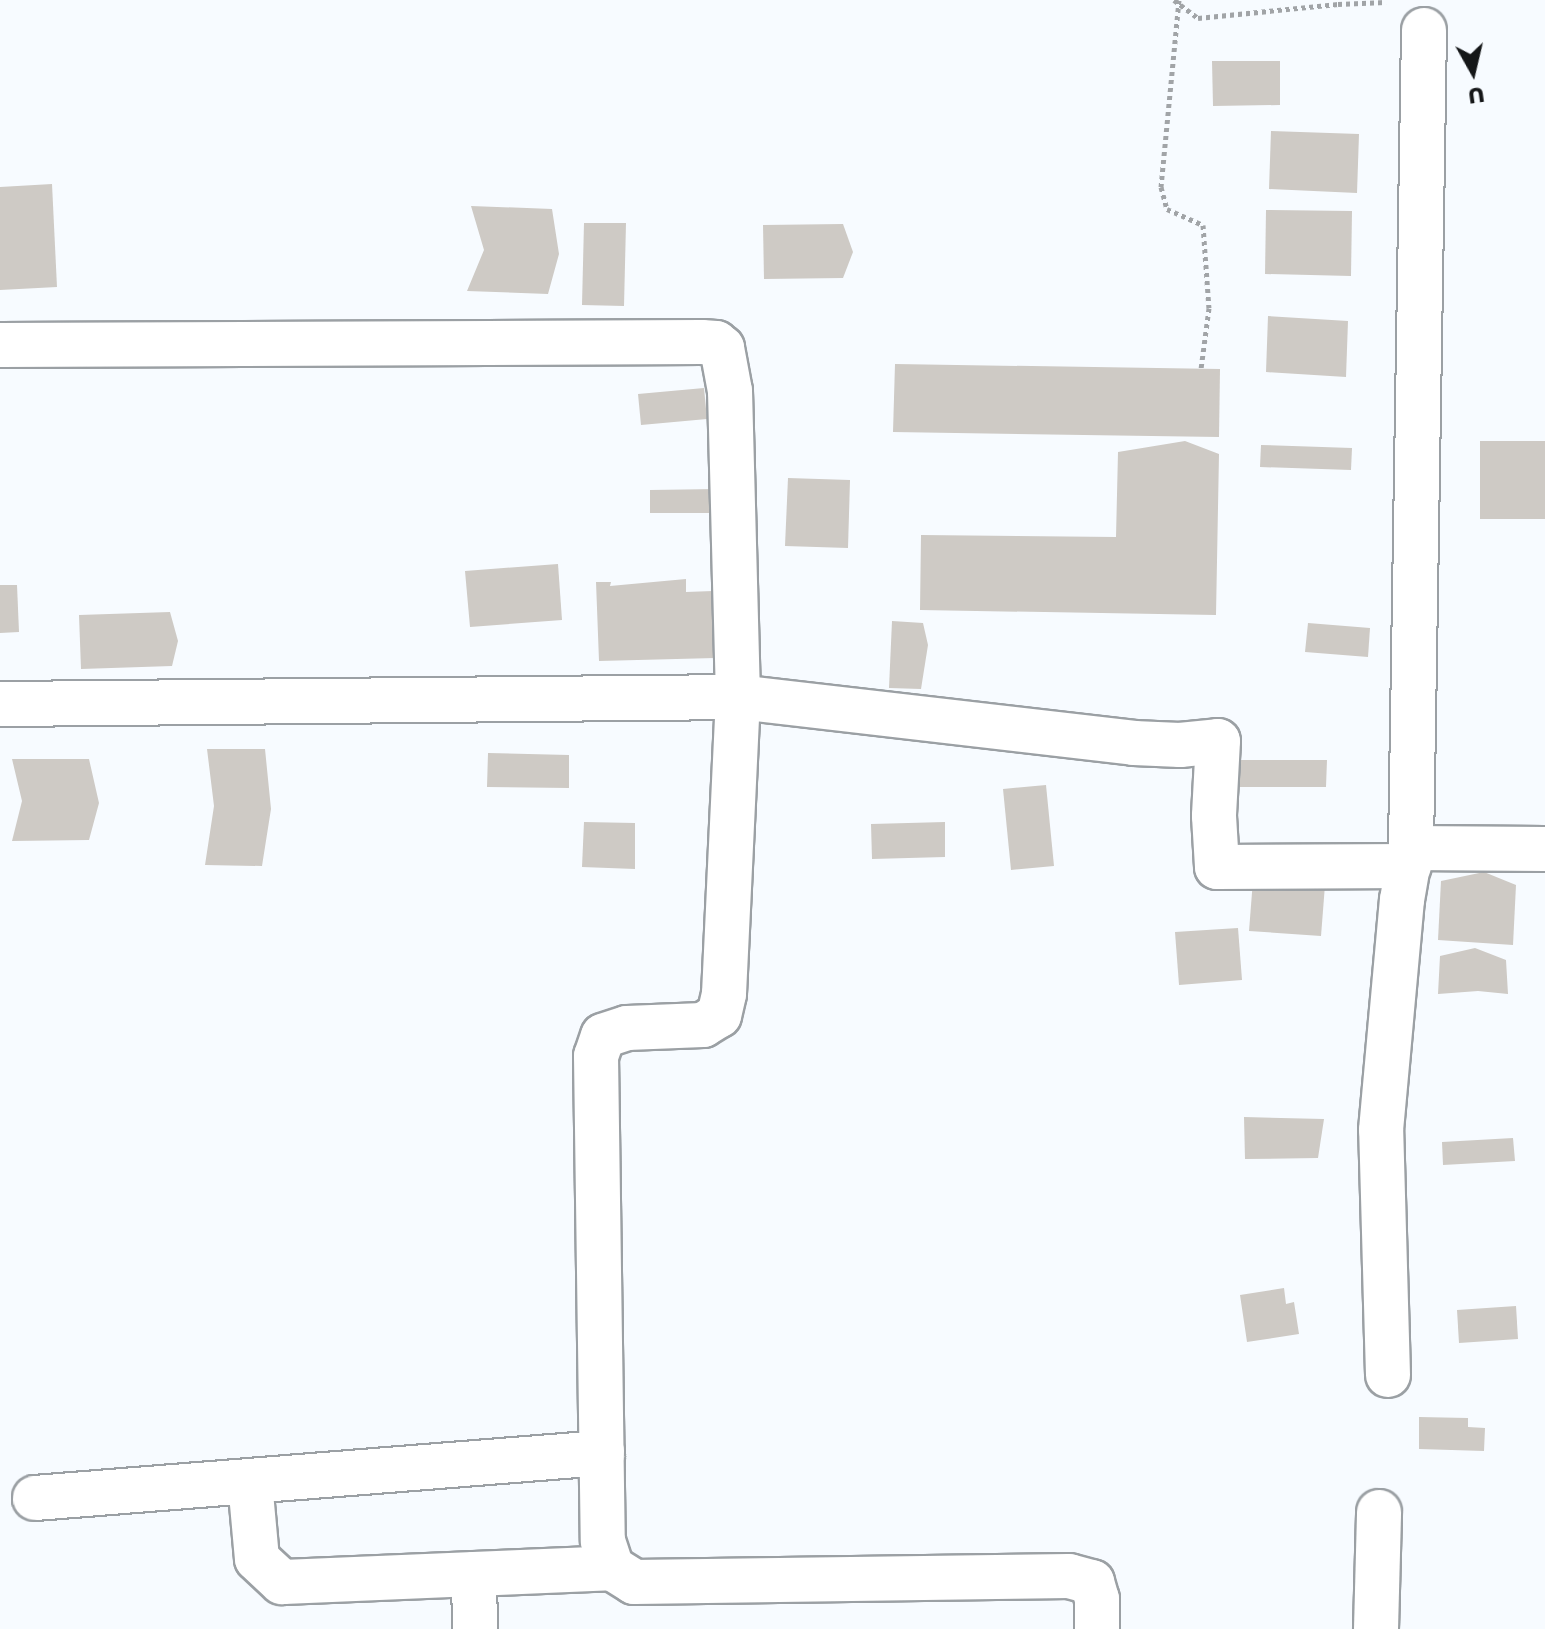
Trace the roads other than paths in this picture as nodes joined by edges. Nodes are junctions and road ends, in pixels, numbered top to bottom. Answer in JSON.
{"nodes":[{"id":1,"x":1424,"y":30,"type":"road end"},
{"id":2,"x":0,"y":345,"type":"edge"},
{"id":3,"x":738,"y":697,"type":"junction"},
{"id":4,"x":0,"y":704,"type":"edge"},
{"id":5,"x":1545,"y":849,"type":"edge"},
{"id":6,"x":1410,"y":857,"type":"junction"},
{"id":7,"x":1388,"y":1375,"type":"dead end"},
{"id":8,"x":602,"y":1453,"type":"junction"},
{"id":9,"x":250,"y":1482,"type":"junction"},
{"id":10,"x":35,"y":1498,"type":"dead end"},
{"id":11,"x":1379,"y":1512,"type":"dead end"},
{"id":12,"x":612,"y":1568,"type":"junction"},
{"id":13,"x":474,"y":1574,"type":"junction"},
{"id":14,"x":475,"y":1629,"type":"edge"},
{"id":15,"x":1097,"y":1629,"type":"edge"},
{"id":16,"x":1376,"y":1629,"type":"edge"}],
"edges":[{"from":1,"to":6,"type":"street"},
{"from":2,"to":3,"type":"street"},
{"from":3,"to":4,"type":"street"},
{"from":3,"to":6,"type":"street"},
{"from":3,"to":8,"type":"street"},
{"from":5,"to":6,"type":"street"},
{"from":6,"to":7,"type":"street"},
{"from":8,"to":9,"type":"street"},
{"from":8,"to":12,"type":"street"},
{"from":9,"to":10,"type":"street"},
{"from":9,"to":13,"type":"street"},
{"from":11,"to":16,"type":"street"},
{"from":12,"to":13,"type":"street"},
{"from":12,"to":15,"type":"street"},
{"from":13,"to":14,"type":"street"}]}
